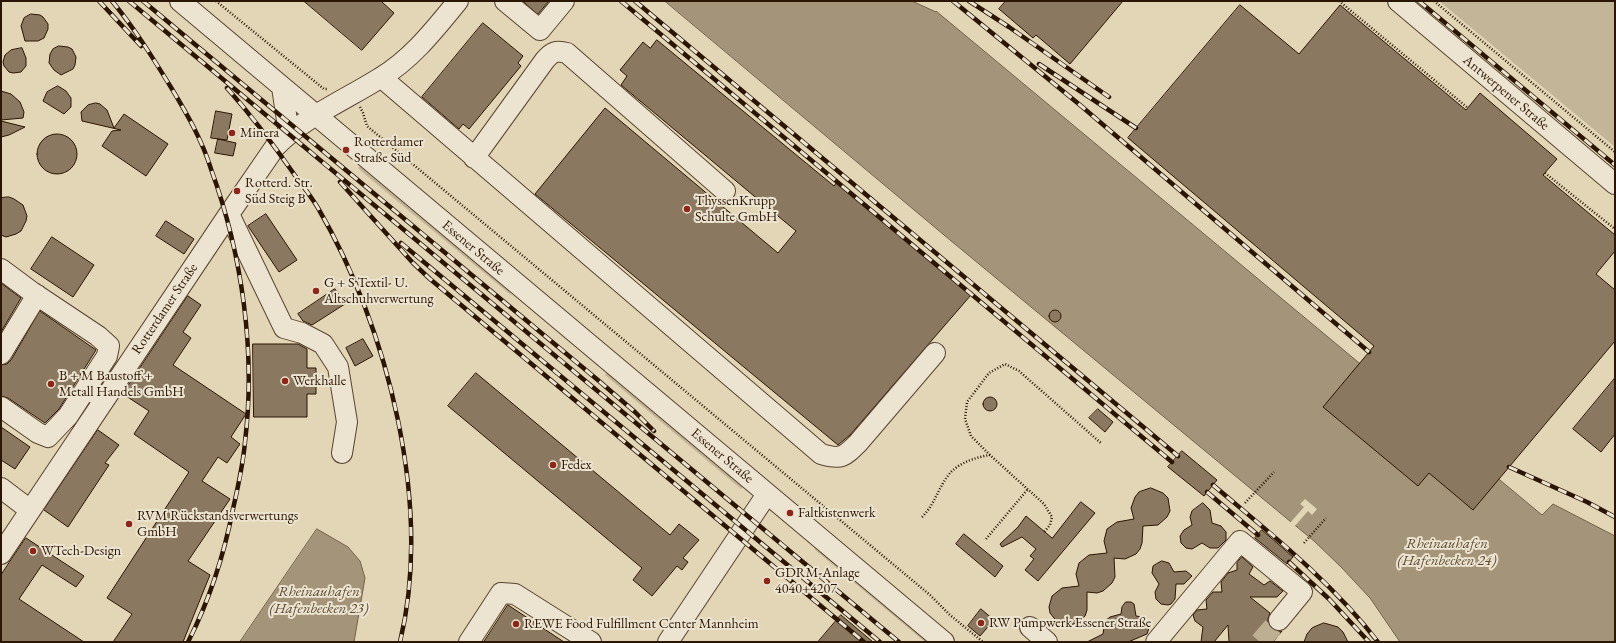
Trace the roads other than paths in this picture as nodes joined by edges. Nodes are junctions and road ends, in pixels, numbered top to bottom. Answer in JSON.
{"nodes":[{"id":1,"x":180,"y":1,"type":"edge"},
{"id":2,"x":458,"y":1,"type":"edge"},
{"id":3,"x":505,"y":1,"type":"edge"},
{"id":4,"x":564,"y":1,"type":"edge"},
{"id":5,"x":1398,"y":1,"type":"edge"},
{"id":6,"x":382,"y":78,"type":"junction"},
{"id":7,"x":282,"y":87,"type":"junction"},
{"id":8,"x":316,"y":116,"type":"junction"},
{"id":9,"x":289,"y":134,"type":"junction"},
{"id":10,"x":474,"y":158,"type":"junction"},
{"id":11,"x":1615,"y":184,"type":"edge"},
{"id":12,"x":725,"y":191,"type":"dead end"},
{"id":13,"x":229,"y":214,"type":"junction"},
{"id":14,"x":1,"y":269,"type":"edge"},
{"id":15,"x":37,"y":296,"type":"junction"},
{"id":16,"x":935,"y":353,"type":"dead end"},
{"id":17,"x":1,"y":354,"type":"edge"},
{"id":18,"x":85,"y":390,"type":"junction"},
{"id":19,"x":105,"y":398,"type":"junction"},
{"id":20,"x":1,"y":407,"type":"edge"},
{"id":21,"x":342,"y":453,"type":"dead end"},
{"id":22,"x":1,"y":488,"type":"edge"},
{"id":23,"x":767,"y":494,"type":"junction"},
{"id":24,"x":30,"y":510,"type":"junction"},
{"id":25,"x":3,"y":548,"type":"edge"},
{"id":26,"x":1278,"y":620,"type":"tunnel mouth"},
{"id":27,"x":1030,"y":627,"type":"dead end"},
{"id":28,"x":469,"y":642,"type":"edge"},
{"id":29,"x":591,"y":642,"type":"edge"},
{"id":30,"x":668,"y":642,"type":"edge"},
{"id":31,"x":944,"y":642,"type":"edge"},
{"id":32,"x":1047,"y":642,"type":"edge"},
{"id":33,"x":1157,"y":642,"type":"edge"}],
"edges":[{"from":1,"to":7,"type":"street","name":"Essener Straße"},
{"from":2,"to":6,"type":"street","name":"Rotterdamer Straße"},
{"from":3,"to":4,"type":"street"},
{"from":5,"to":11,"type":"street","name":"Antwerpener Straße"},
{"from":6,"to":8,"type":"street","name":"Rotterdamer Straße"},
{"from":6,"to":10,"type":"street"},
{"from":7,"to":8,"type":"street","name":"Essener Straße"},
{"from":7,"to":9,"type":"street"},
{"from":8,"to":9,"type":"street","name":"Rotterdamer Straße"},
{"from":8,"to":23,"type":"street","name":"Essener Straße"},
{"from":9,"to":13,"type":"street","name":"Rotterdamer Straße"},
{"from":10,"to":12,"type":"street"},
{"from":10,"to":16,"type":"street"},
{"from":13,"to":19,"type":"street","name":"Rotterdamer Straße"},
{"from":13,"to":21,"type":"street"},
{"from":14,"to":15,"type":"street"},
{"from":15,"to":17,"type":"street"},
{"from":15,"to":18,"type":"street"},
{"from":18,"to":19,"type":"street"},
{"from":18,"to":20,"type":"street"},
{"from":19,"to":24,"type":"street","name":"Rotterdamer Straße"},
{"from":22,"to":24,"type":"street"},
{"from":23,"to":30,"type":"street","name":"Essener Straße"},
{"from":23,"to":31,"type":"street","name":"Essener Straße"},
{"from":24,"to":25,"type":"street","name":"Rotterdamer Straße"},
{"from":26,"to":33,"type":"street"},
{"from":27,"to":32,"type":"street"},
{"from":28,"to":29,"type":"street"}]}
